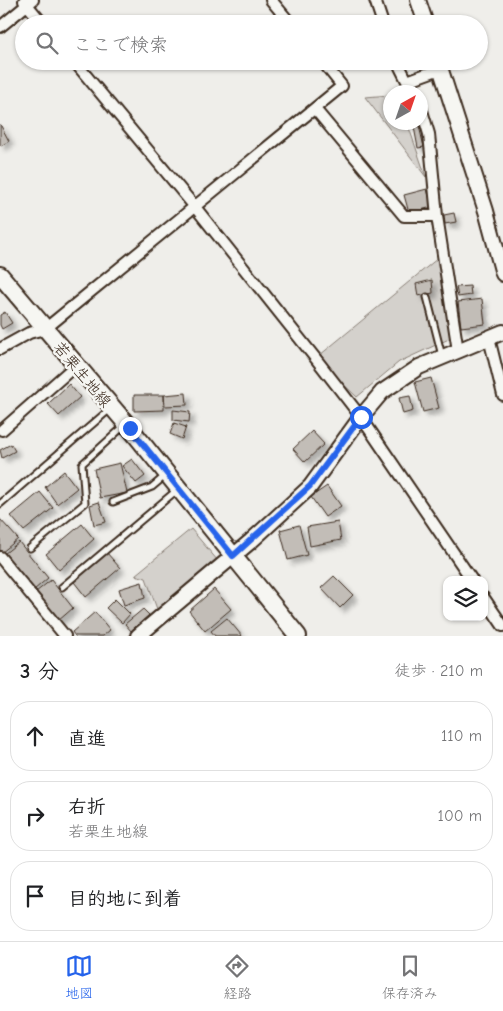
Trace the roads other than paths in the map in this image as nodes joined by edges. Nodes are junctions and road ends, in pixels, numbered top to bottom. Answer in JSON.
{"nodes":[{"id":1,"x":271,"y":0,"type":"edge"},
{"id":2,"x":376,"y":0,"type":"edge"},
{"id":3,"x":418,"y":0,"type":"edge"},
{"id":4,"x":28,"y":2,"type":"edge"},
{"id":5,"x":37,"y":15,"type":"edge"},
{"id":6,"x":283,"y":15,"type":"edge"},
{"id":7,"x":380,"y":15,"type":"edge"},
{"id":8,"x":423,"y":15,"type":"edge"},
{"id":9,"x":0,"y":27,"type":"edge"},
{"id":10,"x":81,"y":70,"type":"edge"},
{"id":11,"x":329,"y":70,"type":"edge"},
{"id":12,"x":402,"y":70,"type":"edge"},
{"id":13,"x":429,"y":70,"type":"edge"},
{"id":14,"x":441,"y":70,"type":"edge"},
{"id":15,"x":407,"y":81,"type":"junction"},
{"id":16,"x":410,"y":85,"type":"edge"},
{"id":17,"x":315,"y":109,"type":"junction"},
{"id":18,"x":428,"y":130,"type":"edge"},
{"id":19,"x":195,"y":207,"type":"junction"},
{"id":20,"x":437,"y":216,"type":"junction"},
{"id":21,"x":503,"y":274,"type":"edge"},
{"id":22,"x":0,"y":275,"type":"edge"},
{"id":23,"x":427,"y":297,"type":"dead end"},
{"id":24,"x":45,"y":329,"type":"junction"},
{"id":25,"x":503,"y":332,"type":"edge"},
{"id":26,"x":489,"y":338,"type":"junction"},
{"id":27,"x":0,"y":349,"type":"edge"},
{"id":28,"x":458,"y":351,"type":"junction"},
{"id":29,"x":442,"y":357,"type":"junction"},
{"id":30,"x":76,"y":365,"type":"junction"},
{"id":31,"x":503,"y":395,"type":"edge"},
{"id":32,"x":112,"y":407,"type":"junction"},
{"id":33,"x":361,"y":417,"type":"junction"},
{"id":34,"x":127,"y":424,"type":"junction"},
{"id":35,"x":2,"y":430,"type":"dead end"},
{"id":36,"x":168,"y":474,"type":"junction"},
{"id":37,"x":179,"y":488,"type":"junction"},
{"id":38,"x":113,"y":502,"type":"dead end"},
{"id":39,"x":0,"y":504,"type":"edge"},
{"id":40,"x":30,"y":548,"type":"dead end"},
{"id":41,"x":233,"y":556,"type":"junction"},
{"id":42,"x":0,"y":557,"type":"edge"},
{"id":43,"x":469,"y":576,"type":"edge"},
{"id":44,"x":62,"y":587,"type":"dead end"},
{"id":45,"x":488,"y":604,"type":"edge"},
{"id":46,"x":503,"y":626,"type":"edge"},
{"id":47,"x":65,"y":636,"type":"edge"},
{"id":48,"x":138,"y":636,"type":"edge"},
{"id":49,"x":298,"y":636,"type":"edge"}],
"edges":[{"from":1,"to":6,"type":"street"},
{"from":2,"to":7,"type":"street"},
{"from":3,"to":8,"type":"street"},
{"from":4,"to":5,"type":"street"},
{"from":4,"to":9,"type":"street"},
{"from":10,"to":19,"type":"street"},
{"from":11,"to":17,"type":"street"},
{"from":12,"to":15,"type":"street"},
{"from":13,"to":15,"type":"street"},
{"from":14,"to":21,"type":"street"},
{"from":15,"to":16,"type":"street"},
{"from":17,"to":19,"type":"street"},
{"from":17,"to":20,"type":"street"},
{"from":18,"to":20,"type":"street"},
{"from":19,"to":24,"type":"street"},
{"from":19,"to":33,"type":"street"},
{"from":20,"to":28,"type":"street"},
{"from":22,"to":24,"type":"main road","name":"若栗生地線"},
{"from":23,"to":29,"type":"lane"},
{"from":24,"to":27,"type":"street"},
{"from":24,"to":30,"type":"main road","name":"若栗生地線"},
{"from":25,"to":26,"type":"street"},
{"from":26,"to":28,"type":"street"},
{"from":26,"to":31,"type":"street"},
{"from":28,"to":29,"type":"street"},
{"from":29,"to":33,"type":"street"},
{"from":30,"to":32,"type":"main road","name":"若栗生地線"},
{"from":30,"to":35,"type":"street"},
{"from":32,"to":34,"type":"main road","name":"若栗生地線"},
{"from":32,"to":39,"type":"lane"},
{"from":33,"to":41,"type":"street"},
{"from":33,"to":43,"type":"street"},
{"from":34,"to":36,"type":"main road","name":"若栗生地線"},
{"from":34,"to":40,"type":"lane"},
{"from":36,"to":37,"type":"main road","name":"若栗生地線"},
{"from":36,"to":38,"type":"lane"},
{"from":37,"to":41,"type":"main road","name":"若栗生地線"},
{"from":37,"to":44,"type":"lane"},
{"from":41,"to":48,"type":"street"},
{"from":41,"to":49,"type":"main road","name":"若栗生地線"},
{"from":42,"to":47,"type":"street"},
{"from":45,"to":46,"type":"street"}]}
